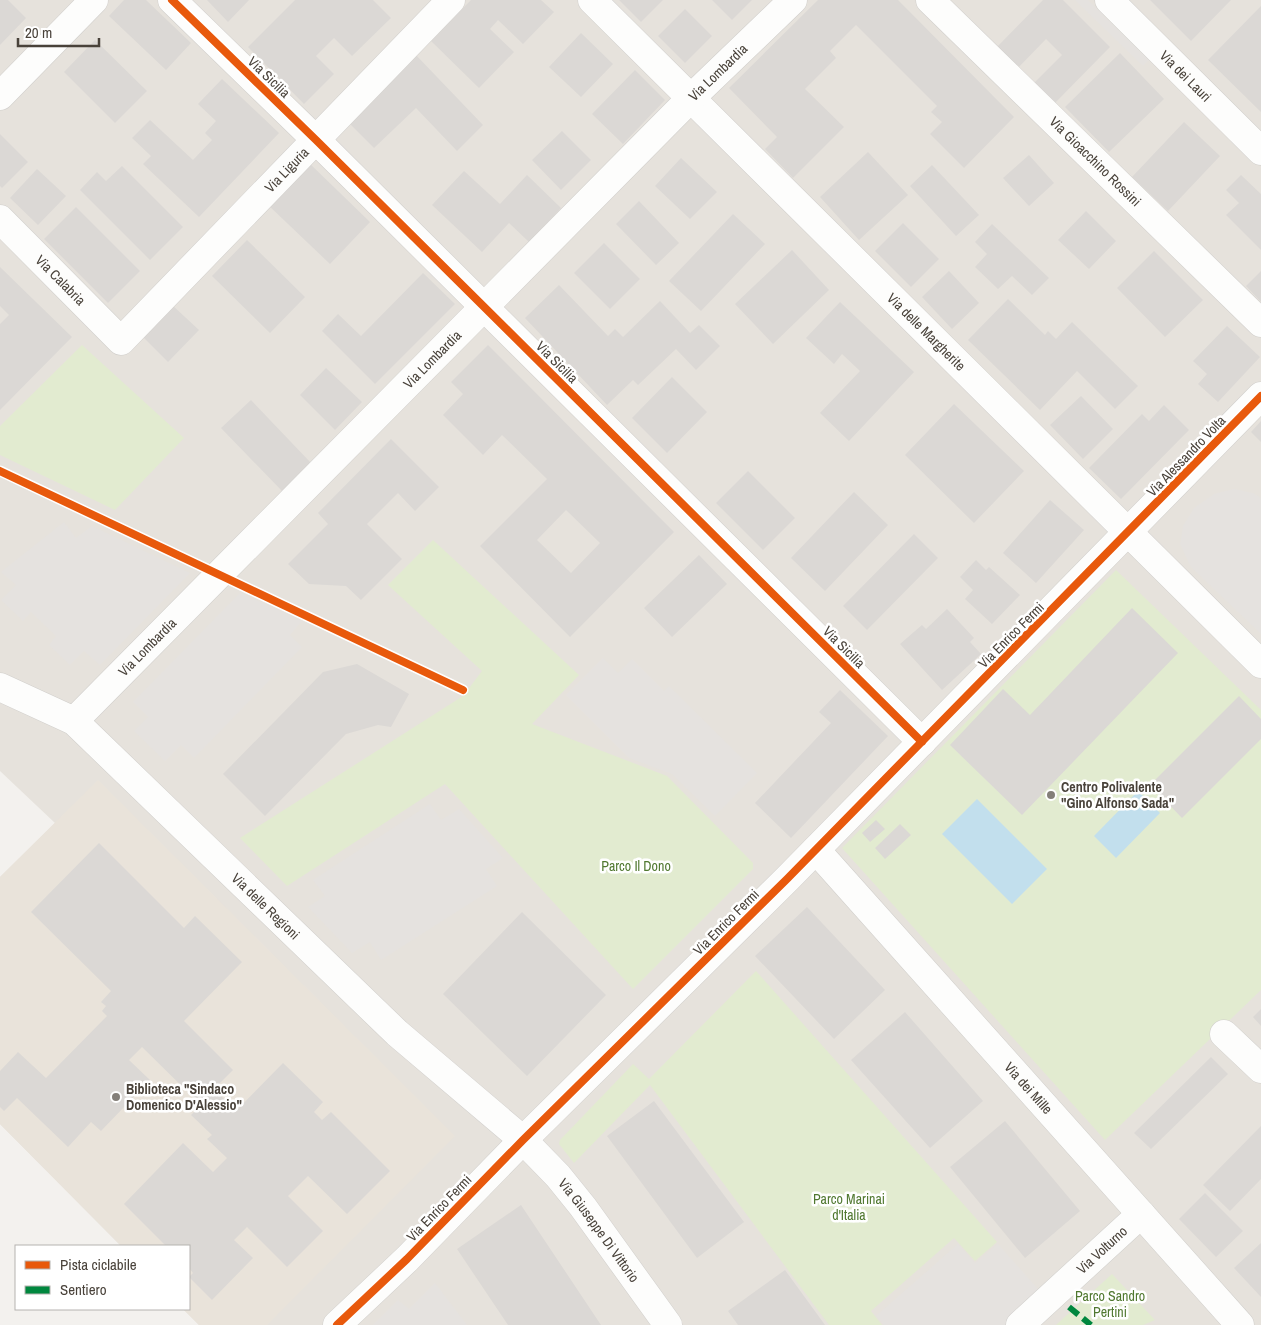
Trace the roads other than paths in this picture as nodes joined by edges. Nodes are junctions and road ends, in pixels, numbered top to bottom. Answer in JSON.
{"nodes":[{"id":1,"x":94,"y":0,"type":"edge"},
{"id":2,"x":172,"y":0,"type":"edge"},
{"id":3,"x":451,"y":0,"type":"edge"},
{"id":4,"x":592,"y":0,"type":"edge"},
{"id":5,"x":793,"y":0,"type":"edge"},
{"id":6,"x":930,"y":0,"type":"edge"},
{"id":7,"x":1109,"y":0,"type":"edge"},
{"id":8,"x":0,"y":96,"type":"edge"},
{"id":9,"x":690,"y":98,"type":"junction"},
{"id":10,"x":316,"y":140,"type":"junction"},
{"id":11,"x":1261,"y":151,"type":"edge"},
{"id":12,"x":0,"y":219,"type":"edge"},
{"id":13,"x":483,"y":306,"type":"junction"},
{"id":14,"x":1261,"y":323,"type":"edge"},
{"id":15,"x":122,"y":340,"type":"joint"},
{"id":16,"x":1261,"y":396,"type":"edge"},
{"id":17,"x":1128,"y":533,"type":"junction"},
{"id":18,"x":1261,"y":664,"type":"edge"},
{"id":19,"x":0,"y":687,"type":"edge"},
{"id":20,"x":74,"y":721,"type":"junction"},
{"id":21,"x":922,"y":742,"type":"junction"},
{"id":22,"x":816,"y":850,"type":"junction"},
{"id":23,"x":1224,"y":1034,"type":"dead end"},
{"id":24,"x":1261,"y":1069,"type":"edge"},
{"id":25,"x":523,"y":1140,"type":"junction"},
{"id":26,"x":1140,"y":1214,"type":"junction"},
{"id":27,"x":337,"y":1325,"type":"edge"},
{"id":28,"x":668,"y":1325,"type":"edge"},
{"id":29,"x":1020,"y":1325,"type":"edge"},
{"id":30,"x":1240,"y":1325,"type":"edge"}],
"edges":[{"from":1,"to":8,"type":"street"},
{"from":2,"to":10,"type":"street","name":"Via Sicilia"},
{"from":3,"to":10,"type":"street","name":"Via Liguria"},
{"from":4,"to":9,"type":"street","name":"Via delle Margherite"},
{"from":5,"to":9,"type":"street","name":"Via Lombardia"},
{"from":6,"to":14,"type":"street","name":"Via Gioacchino Rossini"},
{"from":7,"to":11,"type":"street","name":"Via dei Lauri"},
{"from":9,"to":13,"type":"street","name":"Via Lombardia"},
{"from":9,"to":17,"type":"street","name":"Via delle Margherite"},
{"from":10,"to":13,"type":"street","name":"Via Sicilia"},
{"from":10,"to":15,"type":"street","name":"Via Liguria"},
{"from":12,"to":15,"type":"street","name":"Via Calabria"},
{"from":13,"to":20,"type":"street","name":"Via Lombardia"},
{"from":13,"to":21,"type":"street","name":"Via Sicilia"},
{"from":16,"to":17,"type":"street","name":"Via Alessandro Volta"},
{"from":17,"to":18,"type":"street","name":"Via delle Margherite"},
{"from":17,"to":21,"type":"street","name":"Via Enrico Fermi"},
{"from":19,"to":20,"type":"street","name":"Via delle Regioni"},
{"from":20,"to":25,"type":"street","name":"Via delle Regioni"},
{"from":21,"to":22,"type":"street","name":"Via Enrico Fermi"},
{"from":22,"to":25,"type":"street","name":"Via Enrico Fermi"},
{"from":22,"to":26,"type":"street","name":"Via dei Mille"},
{"from":23,"to":24,"type":"street"},
{"from":25,"to":27,"type":"street","name":"Via Enrico Fermi"},
{"from":25,"to":28,"type":"street","name":"Via Giuseppe Di Vittorio"},
{"from":26,"to":29,"type":"street","name":"Via Volturno"},
{"from":26,"to":30,"type":"street","name":"Via dei Mille"}]}
